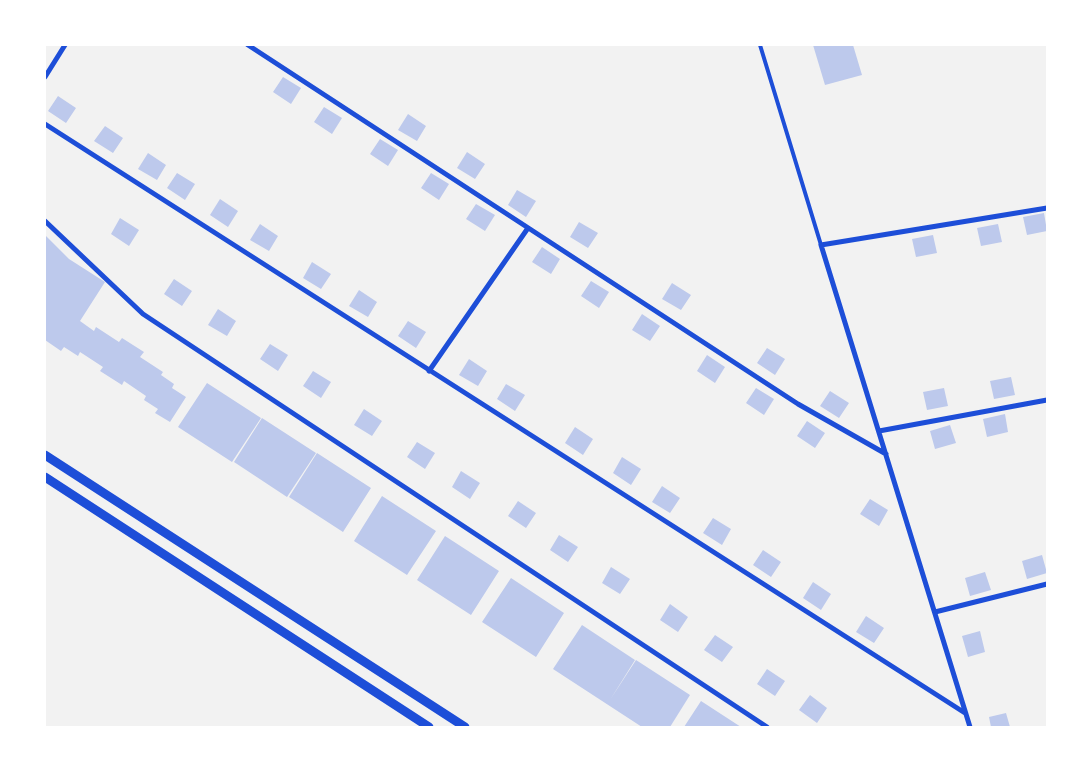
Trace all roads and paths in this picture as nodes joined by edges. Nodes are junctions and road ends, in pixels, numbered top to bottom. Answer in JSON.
{"nodes":[{"id":1,"x":65,"y":45,"type":"edge"},
{"id":2,"x":248,"y":45,"type":"edge"},
{"id":3,"x":760,"y":45,"type":"edge"},
{"id":4,"x":45,"y":77,"type":"edge"},
{"id":5,"x":45,"y":124,"type":"edge"},
{"id":6,"x":1047,"y":208,"type":"edge"},
{"id":7,"x":45,"y":221,"type":"edge"},
{"id":8,"x":528,"y":228,"type":"junction"},
{"id":9,"x":822,"y":245,"type":"junction"},
{"id":10,"x":429,"y":371,"type":"junction"},
{"id":11,"x":1047,"y":400,"type":"edge"},
{"id":12,"x":878,"y":431,"type":"junction"},
{"id":13,"x":886,"y":454,"type":"junction"},
{"id":14,"x":45,"y":455,"type":"edge"},
{"id":15,"x":45,"y":477,"type":"edge"},
{"id":16,"x":1047,"y":584,"type":"edge"},
{"id":17,"x":934,"y":612,"type":"junction"},
{"id":18,"x":966,"y":713,"type":"junction"},
{"id":19,"x":429,"y":727,"type":"edge"},
{"id":20,"x":465,"y":727,"type":"edge"},
{"id":21,"x":767,"y":727,"type":"edge"},
{"id":22,"x":970,"y":727,"type":"edge"}],
"edges":[{"from":1,"to":4,"type":"street"},
{"from":2,"to":8,"type":"street"},
{"from":3,"to":9,"type":"lane"},
{"from":5,"to":10,"type":"street"},
{"from":6,"to":9,"type":"street"},
{"from":7,"to":21,"type":"street"},
{"from":8,"to":10,"type":"street"},
{"from":8,"to":13,"type":"street"},
{"from":9,"to":12,"type":"street"},
{"from":10,"to":18,"type":"street"},
{"from":11,"to":12,"type":"street"},
{"from":12,"to":13,"type":"street"},
{"from":13,"to":17,"type":"street"},
{"from":14,"to":20,"type":"street"},
{"from":15,"to":19,"type":"street"},
{"from":16,"to":17,"type":"street"},
{"from":17,"to":18,"type":"street"},
{"from":18,"to":22,"type":"street"}]}
